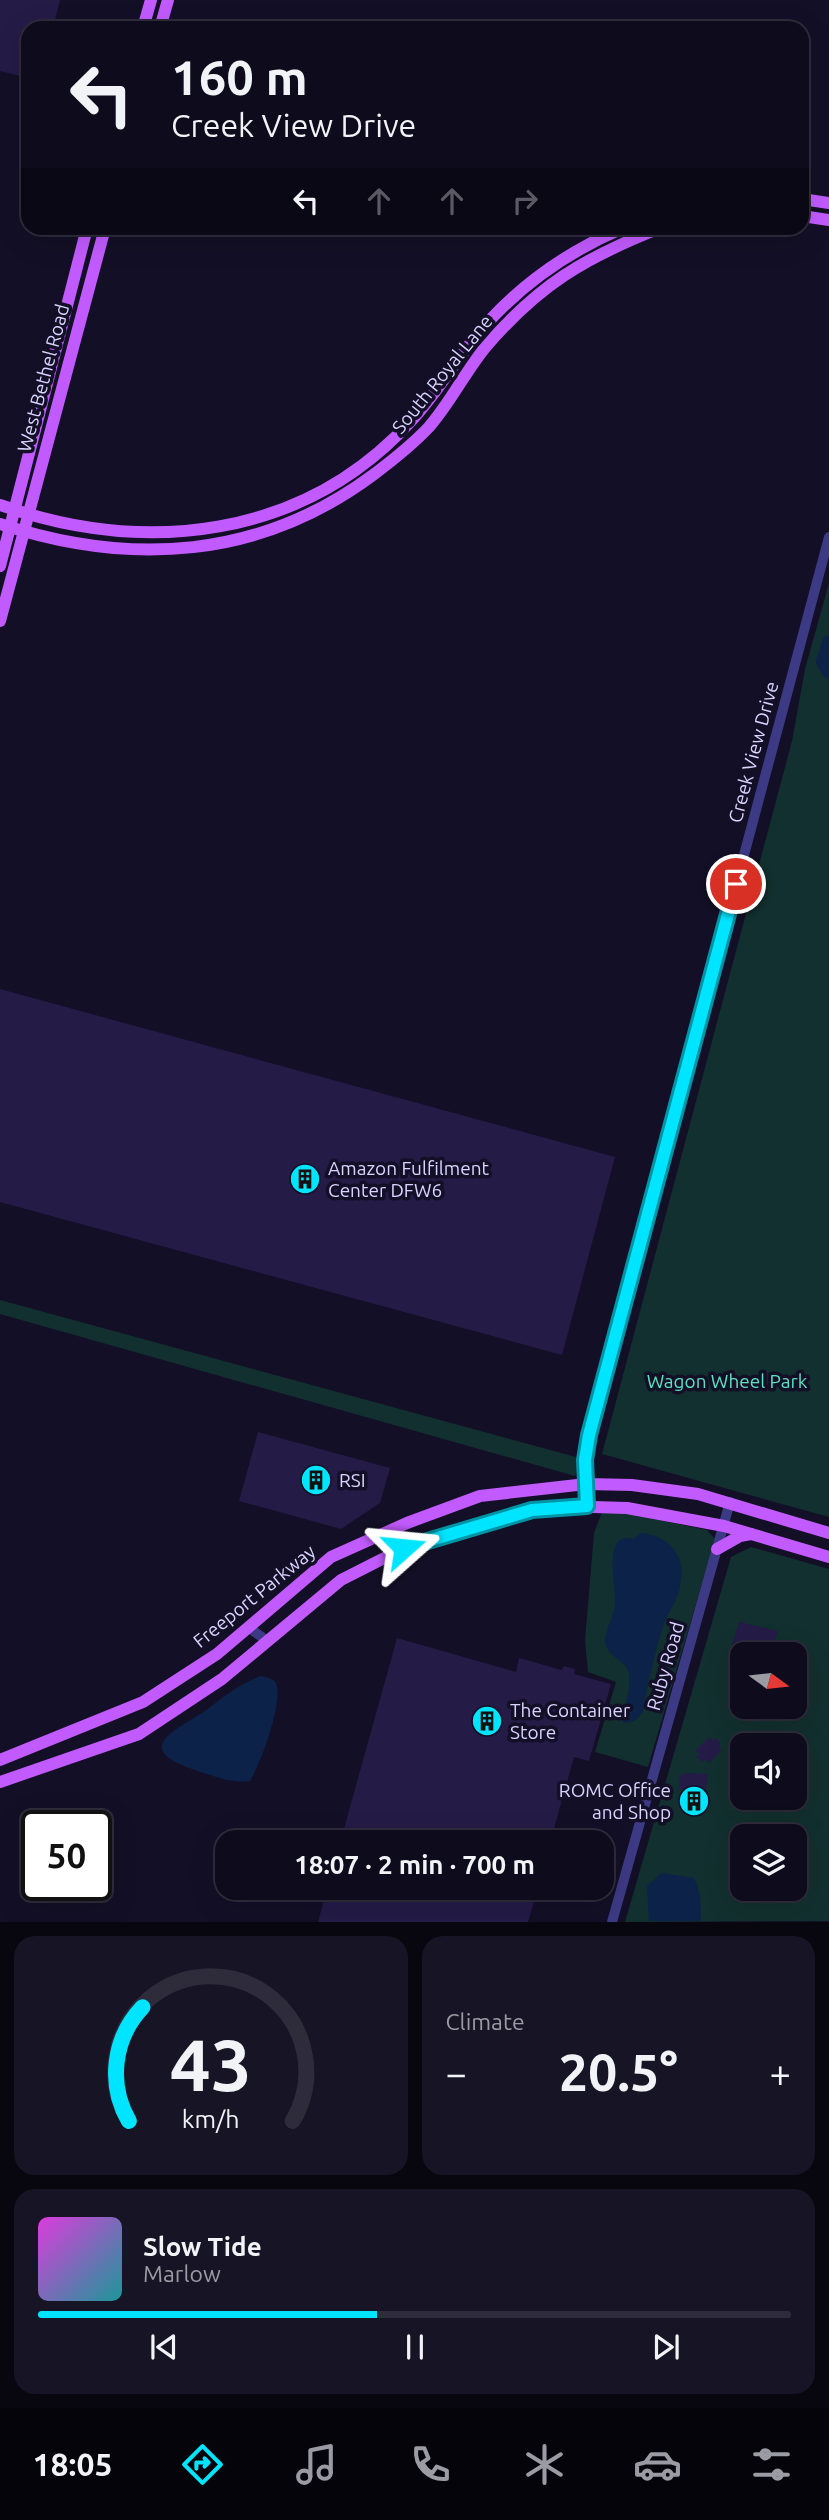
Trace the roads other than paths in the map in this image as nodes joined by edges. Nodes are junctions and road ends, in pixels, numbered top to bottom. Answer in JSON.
{"nodes":[{"id":1,"x":150,"y":0,"type":"edge"},
{"id":2,"x":168,"y":0,"type":"edge"},
{"id":3,"x":145,"y":21,"type":"edge"},
{"id":4,"x":162,"y":21,"type":"edge"},
{"id":5,"x":809,"y":200,"type":"edge"},
{"id":6,"x":829,"y":203,"type":"edge"},
{"id":7,"x":809,"y":217,"type":"edge"},
{"id":8,"x":829,"y":220,"type":"edge"},
{"id":9,"x":86,"y":235,"type":"edge"},
{"id":10,"x":103,"y":235,"type":"edge"},
{"id":11,"x":606,"y":235,"type":"edge"},
{"id":12,"x":644,"y":235,"type":"edge"},
{"id":13,"x":432,"y":398,"type":"junction"},
{"id":14,"x":444,"y":407,"type":"junction"},
{"id":15,"x":0,"y":505,"type":"edge"},
{"id":16,"x":21,"y":512,"type":"junction"},
{"id":17,"x":269,"y":512,"type":"junction"},
{"id":18,"x":11,"y":528,"type":"edge"},
{"id":19,"x":276,"y":529,"type":"junction"},
{"id":20,"x":829,"y":537,"type":"edge"},
{"id":21,"x":0,"y":566,"type":"edge"},
{"id":22,"x":0,"y":621,"type":"edge"},
{"id":23,"x":586,"y":1484,"type":"junction"},
{"id":24,"x":730,"y":1502,"type":"junction"},
{"id":25,"x":587,"y":1506,"type":"junction"},
{"id":26,"x":724,"y":1526,"type":"junction"},
{"id":27,"x":394,"y":1528,"type":"junction"},
{"id":28,"x":829,"y":1533,"type":"edge"},
{"id":29,"x":751,"y":1534,"type":"junction"},
{"id":30,"x":404,"y":1548,"type":"junction"},
{"id":31,"x":717,"y":1549,"type":"junction"},
{"id":32,"x":829,"y":1557,"type":"edge"},
{"id":33,"x":248,"y":1627,"type":"junction"},
{"id":34,"x":266,"y":1640,"type":"junction"},
{"id":35,"x":0,"y":1760,"type":"edge"},
{"id":36,"x":0,"y":1782,"type":"edge"},
{"id":37,"x":612,"y":1922,"type":"edge"}],
"edges":[{"from":1,"to":3,"type":"main road"},
{"from":2,"to":4,"type":"main road"},
{"from":5,"to":6,"type":"main road"},
{"from":7,"to":8,"type":"main road"},
{"from":9,"to":16,"type":"main road","name":"West Bethel Road"},
{"from":10,"to":16,"type":"main road","name":"West Bethel Road"},
{"from":11,"to":13,"type":"main road","name":"South Royal Lane"},
{"from":12,"to":14,"type":"main road","name":"South Royal Lane"},
{"from":13,"to":14,"type":"main road"},
{"from":13,"to":17,"type":"main road","name":"South Royal Lane"},
{"from":14,"to":19,"type":"main road","name":"South Royal Lane"},
{"from":15,"to":16,"type":"main road","name":"South Royal Lane"},
{"from":16,"to":17,"type":"main road","name":"South Royal Lane"},
{"from":16,"to":18,"type":"main road","name":"West Bethel Road"},
{"from":17,"to":19,"type":"main road"},
{"from":18,"to":19,"type":"main road","name":"South Royal Lane"},
{"from":18,"to":21,"type":"main road","name":"West Bethel Road"},
{"from":18,"to":22,"type":"main road","name":"West Bethel Road"},
{"from":20,"to":23,"type":"street","name":"Creek View Drive"},
{"from":23,"to":24,"type":"main road","name":"Freeport Parkway"},
{"from":23,"to":25,"type":"street","name":"Creek View Drive"},
{"from":23,"to":27,"type":"main road","name":"Freeport Parkway"},
{"from":24,"to":26,"type":"street","name":"Ruby Road"},
{"from":24,"to":28,"type":"main road","name":"Freeport Parkway"},
{"from":25,"to":26,"type":"main road"},
{"from":25,"to":30,"type":"main road"},
{"from":26,"to":29,"type":"main road"},
{"from":26,"to":31,"type":"street","name":"Ruby Road"},
{"from":27,"to":30,"type":"street"},
{"from":27,"to":33,"type":"main road","name":"Freeport Parkway"},
{"from":29,"to":31,"type":"main road"},
{"from":29,"to":32,"type":"main road"},
{"from":30,"to":34,"type":"main road"},
{"from":31,"to":37,"type":"street","name":"Ruby Road"},
{"from":33,"to":34,"type":"street"},
{"from":33,"to":35,"type":"main road","name":"Freeport Parkway"},
{"from":34,"to":36,"type":"main road"}]}
